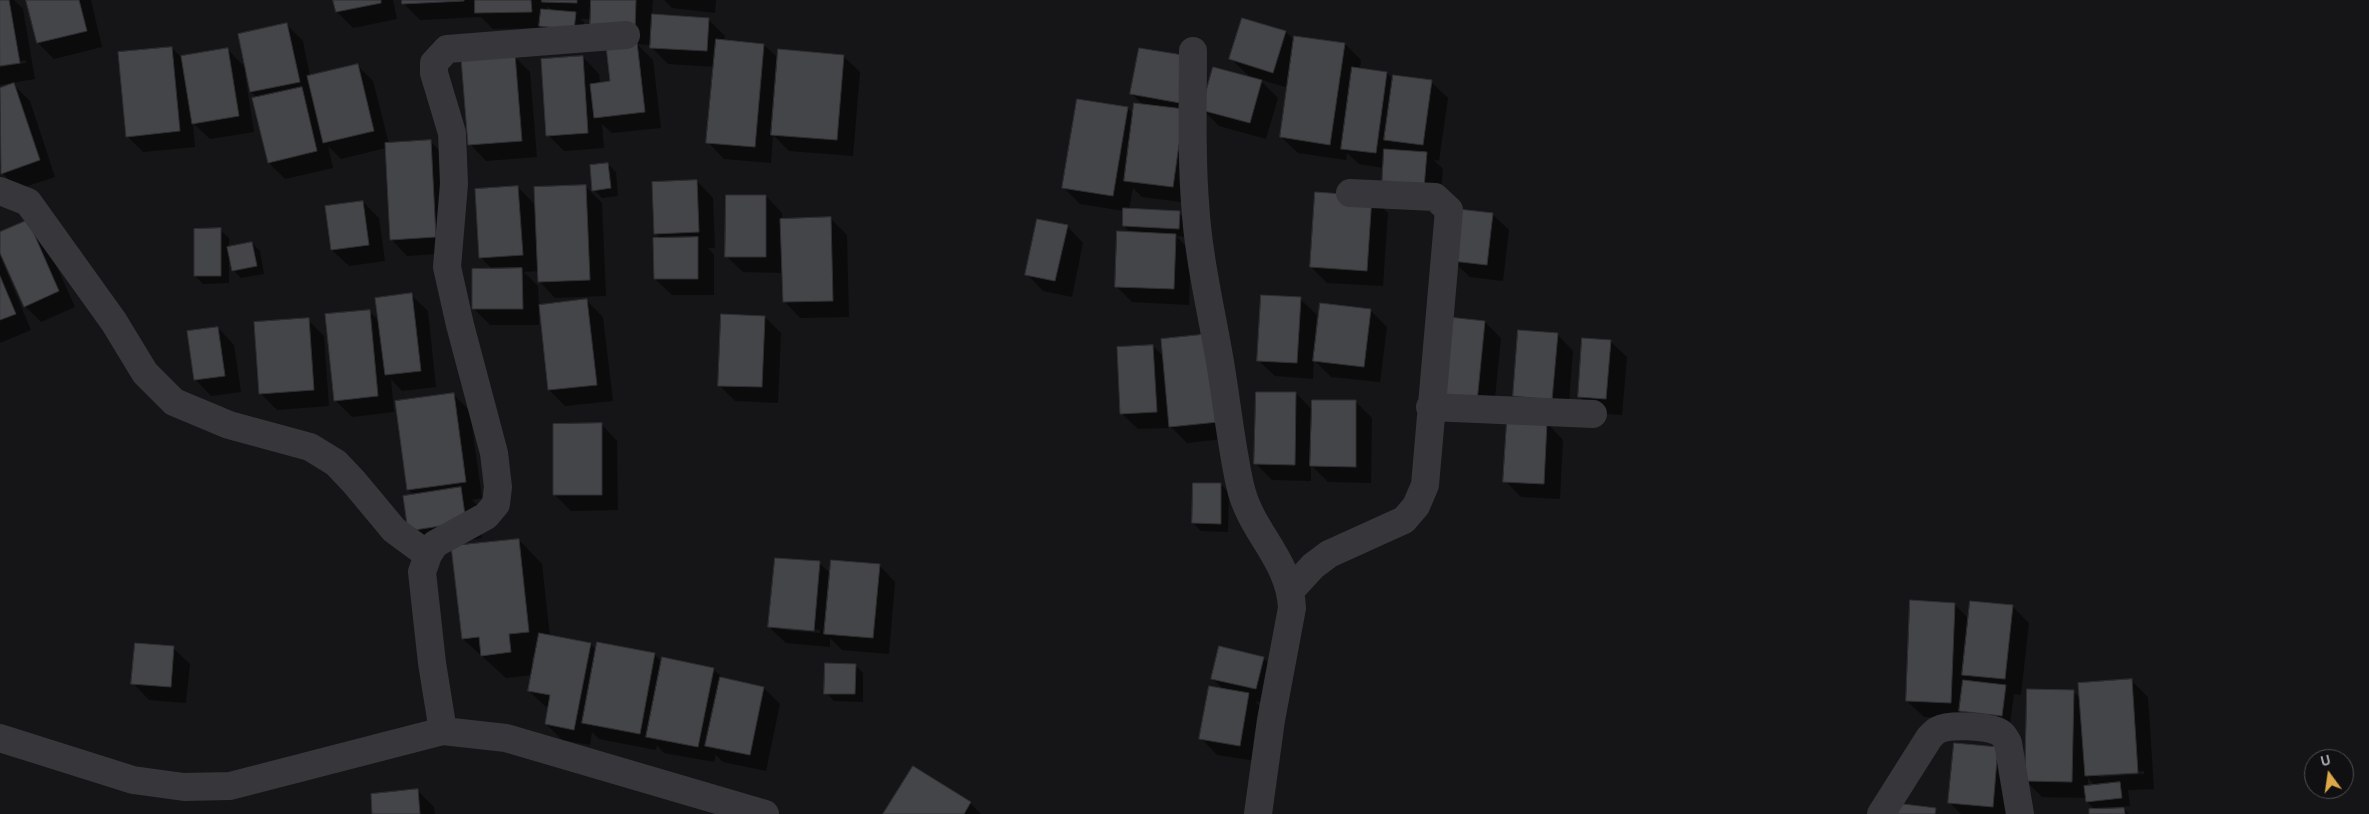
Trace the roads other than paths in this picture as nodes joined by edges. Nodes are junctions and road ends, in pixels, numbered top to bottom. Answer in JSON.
{"nodes":[{"id":1,"x":626,"y":35,"type":"dead end"},
{"id":2,"x":1193,"y":51,"type":"dead end"},
{"id":3,"x":0,"y":191,"type":"edge"},
{"id":4,"x":1350,"y":193,"type":"dead end"},
{"id":5,"x":1430,"y":407,"type":"junction"},
{"id":6,"x":1593,"y":414,"type":"dead end"},
{"id":7,"x":428,"y":555,"type":"junction"},
{"id":8,"x":1291,"y":590,"type":"junction"},
{"id":9,"x":443,"y":731,"type":"junction"},
{"id":10,"x":0,"y":738,"type":"edge"},
{"id":11,"x":765,"y":814,"type":"edge"},
{"id":12,"x":1258,"y":814,"type":"edge"},
{"id":13,"x":1881,"y":814,"type":"edge"},
{"id":14,"x":2020,"y":814,"type":"edge"}],
"edges":[{"from":1,"to":7,"type":"street"},
{"from":2,"to":8,"type":"street"},
{"from":3,"to":7,"type":"street"},
{"from":4,"to":5,"type":"street"},
{"from":5,"to":6,"type":"street"},
{"from":5,"to":8,"type":"street"},
{"from":7,"to":9,"type":"street"},
{"from":8,"to":12,"type":"street"},
{"from":9,"to":10,"type":"street"},
{"from":9,"to":11,"type":"street"},
{"from":13,"to":14,"type":"street"}]}
